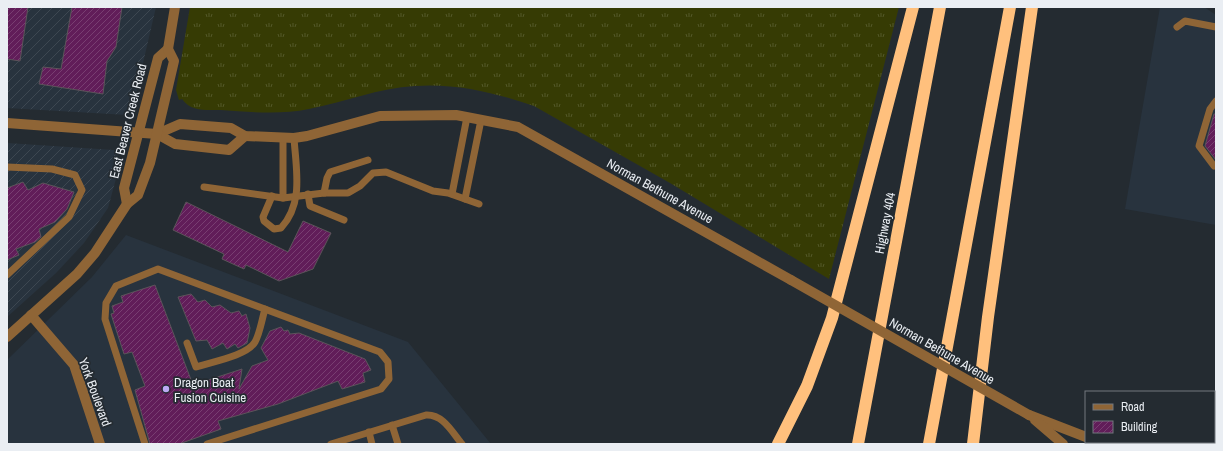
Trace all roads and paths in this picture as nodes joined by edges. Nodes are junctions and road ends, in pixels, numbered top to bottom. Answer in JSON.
{"nodes":[{"id":1,"x":175,"y":7,"type":"edge"},
{"id":2,"x":913,"y":7,"type":"edge"},
{"id":3,"x":940,"y":7,"type":"edge"},
{"id":4,"x":1010,"y":7,"type":"edge"},
{"id":5,"x":1032,"y":7,"type":"edge"},
{"id":6,"x":1177,"y":27,"type":"dead end"},
{"id":7,"x":1216,"y":27,"type":"edge"},
{"id":8,"x":168,"y":49,"type":"junction"},
{"id":9,"x":1216,"y":101,"type":"edge"},
{"id":10,"x":467,"y":117,"type":"junction"},
{"id":11,"x":481,"y":120,"type":"junction"},
{"id":12,"x":7,"y":123,"type":"edge"},
{"id":13,"x":139,"y":132,"type":"junction"},
{"id":14,"x":157,"y":134,"type":"junction"},
{"id":15,"x":246,"y":136,"type":"junction"},
{"id":16,"x":283,"y":137,"type":"junction"},
{"id":17,"x":294,"y":138,"type":"junction"},
{"id":18,"x":368,"y":160,"type":"dead end"},
{"id":19,"x":1214,"y":166,"type":"dead end"},
{"id":20,"x":7,"y":167,"type":"edge"},
{"id":21,"x":204,"y":187,"type":"dead end"},
{"id":22,"x":324,"y":193,"type":"junction"},
{"id":23,"x":308,"y":194,"type":"junction"},
{"id":24,"x":452,"y":194,"type":"junction"},
{"id":25,"x":297,"y":195,"type":"junction"},
{"id":26,"x":272,"y":196,"type":"junction"},
{"id":27,"x":283,"y":198,"type":"junction"},
{"id":28,"x":465,"y":199,"type":"junction"},
{"id":29,"x":127,"y":204,"type":"junction"},
{"id":30,"x":479,"y":204,"type":"dead end"},
{"id":31,"x":344,"y":220,"type":"dead end"},
{"id":32,"x":7,"y":275,"type":"edge"},
{"id":33,"x":265,"y":309,"type":"junction"},
{"id":34,"x":32,"y":315,"type":"junction"},
{"id":35,"x":988,"y":317,"type":"junction"},
{"id":36,"x":7,"y":337,"type":"edge"},
{"id":37,"x":187,"y":343,"type":"dead end"},
{"id":38,"x":1029,"y":415,"type":"junction"},
{"id":39,"x":392,"y":425,"type":"junction"},
{"id":40,"x":369,"y":432,"type":"junction"},
{"id":41,"x":1085,"y":437,"type":"edge"},
{"id":42,"x":335,"y":443,"type":"edge"},
{"id":43,"x":100,"y":444,"type":"edge"},
{"id":44,"x":145,"y":444,"type":"edge"},
{"id":45,"x":207,"y":444,"type":"edge"},
{"id":46,"x":372,"y":444,"type":"edge"},
{"id":47,"x":398,"y":444,"type":"edge"},
{"id":48,"x":462,"y":444,"type":"edge"},
{"id":49,"x":778,"y":444,"type":"edge"},
{"id":50,"x":858,"y":444,"type":"edge"},
{"id":51,"x":929,"y":444,"type":"edge"},
{"id":52,"x":965,"y":444,"type":"edge"},
{"id":53,"x":973,"y":444,"type":"edge"},
{"id":54,"x":1063,"y":444,"type":"edge"}],
"edges":[{"from":1,"to":8,"type":"street","name":"East Beaver Creek Road"},
{"from":2,"to":49,"type":"highway"},
{"from":3,"to":50,"type":"highway","name":"Highway 404"},
{"from":4,"to":51,"type":"highway"},
{"from":5,"to":35,"type":"highway"},
{"from":6,"to":7,"type":"lane"},
{"from":8,"to":13,"type":"street","name":"East Beaver Creek Road"},
{"from":8,"to":14,"type":"street","name":"East Beaver Creek Road"},
{"from":9,"to":19,"type":"lane"},
{"from":10,"to":11,"type":"street","name":"Norman Bethune Avenue"},
{"from":10,"to":17,"type":"street","name":"Norman Bethune Avenue"},
{"from":10,"to":24,"type":"lane"},
{"from":11,"to":28,"type":"lane"},
{"from":11,"to":38,"type":"street","name":"Norman Bethune Avenue","bridge":true},
{"from":12,"to":13,"type":"street"},
{"from":13,"to":14,"type":"street"},
{"from":13,"to":29,"type":"street","name":"East Beaver Creek Road"},
{"from":14,"to":15,"type":"street","name":"Norman Bethune Avenue"},
{"from":14,"to":15,"type":"street"},
{"from":14,"to":29,"type":"street","name":"East Beaver Creek Road"},
{"from":15,"to":16,"type":"street","name":"Norman Bethune Avenue"},
{"from":16,"to":17,"type":"street","name":"Norman Bethune Avenue"},
{"from":16,"to":27,"type":"lane"},
{"from":17,"to":25,"type":"lane"},
{"from":18,"to":22,"type":"lane"},
{"from":20,"to":32,"type":"lane"},
{"from":21,"to":26,"type":"lane"},
{"from":22,"to":23,"type":"lane"},
{"from":22,"to":24,"type":"lane"},
{"from":23,"to":25,"type":"lane"},
{"from":23,"to":31,"type":"lane"},
{"from":24,"to":28,"type":"lane"},
{"from":25,"to":26,"type":"lane"},
{"from":25,"to":27,"type":"lane"},
{"from":26,"to":27,"type":"lane"},
{"from":28,"to":30,"type":"lane"},
{"from":29,"to":34,"type":"street","name":"East Beaver Creek Road"},
{"from":33,"to":37,"type":"lane"},
{"from":33,"to":44,"type":"lane"},
{"from":33,"to":45,"type":"lane"},
{"from":34,"to":36,"type":"street","name":"East Beaver Creek Road"},
{"from":34,"to":43,"type":"street","name":"York Boulevard"},
{"from":35,"to":52,"type":"highway"},
{"from":35,"to":53,"type":"highway"},
{"from":38,"to":41,"type":"street","name":"Norman Bethune Avenue"},
{"from":38,"to":54,"type":"street","name":"Norman Bethune Avenue"},
{"from":39,"to":40,"type":"lane"},
{"from":39,"to":47,"type":"lane"},
{"from":39,"to":48,"type":"lane"},
{"from":40,"to":42,"type":"lane"},
{"from":40,"to":46,"type":"lane"}]}
